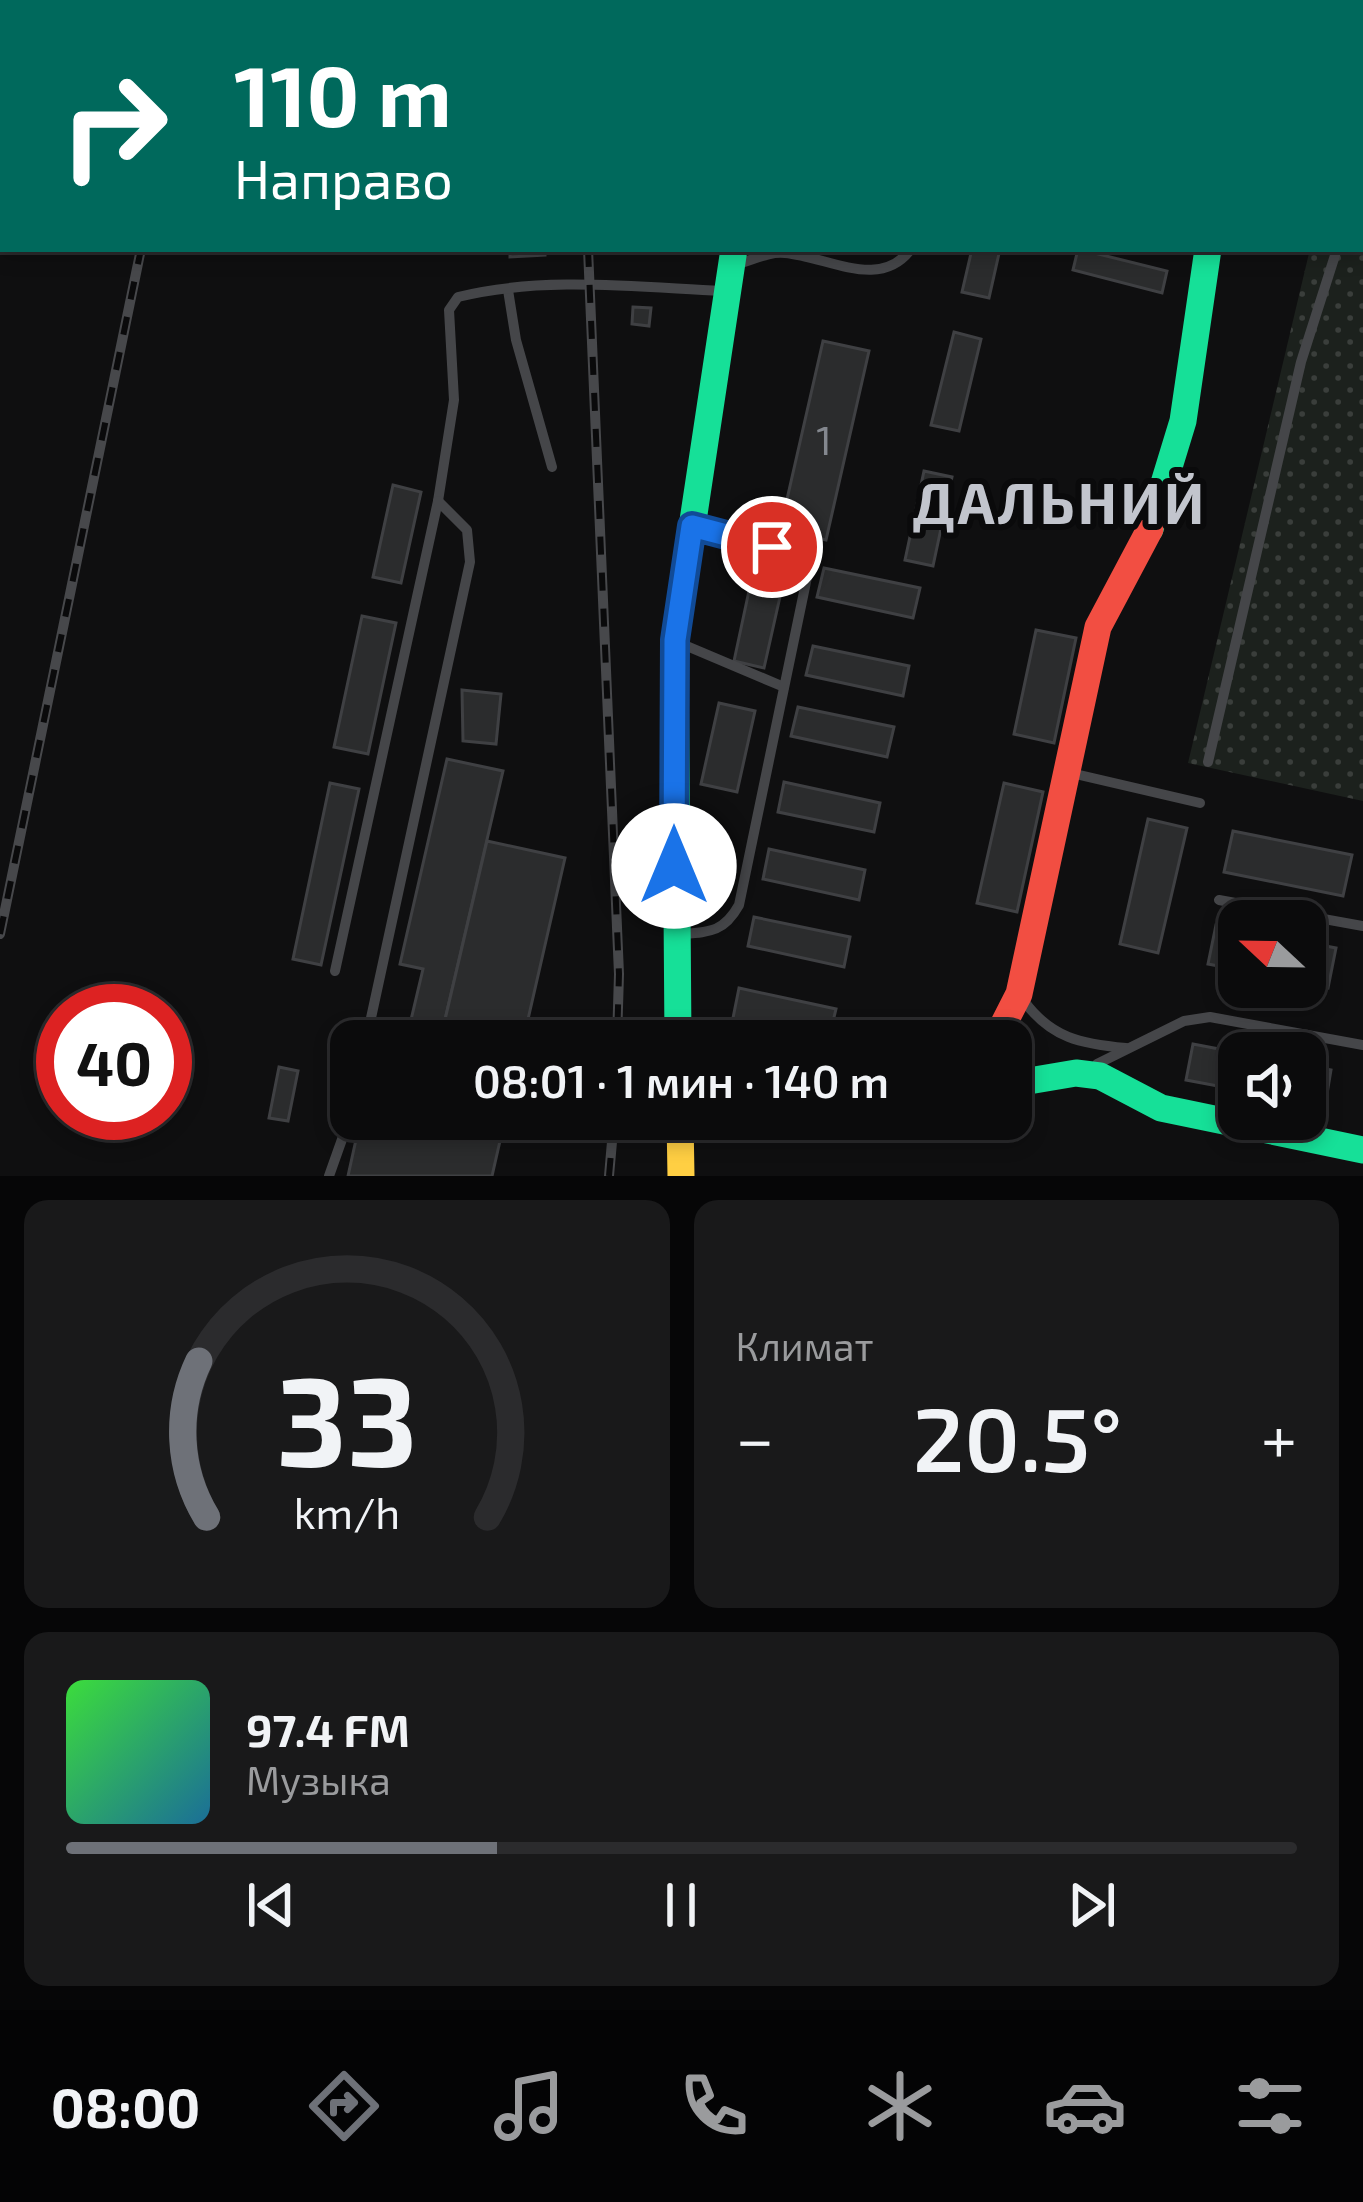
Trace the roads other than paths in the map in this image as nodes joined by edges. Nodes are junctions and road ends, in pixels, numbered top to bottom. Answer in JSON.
{"nodes":[{"id":1,"x":776,"y":252,"type":"edge"},
{"id":2,"x":784,"y":252,"type":"edge"},
{"id":3,"x":909,"y":252,"type":"edge"},
{"id":4,"x":1208,"y":252,"type":"edge"},
{"id":5,"x":1336,"y":252,"type":"edge"},
{"id":6,"x":729,"y":269,"type":"edge"},
{"id":7,"x":508,"y":290,"type":"junction"},
{"id":8,"x":552,"y":467,"type":"dead end"},
{"id":9,"x":438,"y":501,"type":"junction"},
{"id":10,"x":692,"y":526,"type":"junction"},
{"id":11,"x":675,"y":640,"type":"junction"},
{"id":12,"x":784,"y":687,"type":"junction"},
{"id":13,"x":1208,"y":762,"type":"dead end"},
{"id":14,"x":1068,"y":772,"type":"junction"},
{"id":15,"x":1200,"y":803,"type":"dead end"},
{"id":16,"x":1326,"y":919,"type":"edge"},
{"id":17,"x":1363,"y":926,"type":"edge"},
{"id":18,"x":676,"y":934,"type":"junction"},
{"id":19,"x":335,"y":971,"type":"dead end"},
{"id":20,"x":1018,"y":994,"type":"junction"},
{"id":21,"x":372,"y":1020,"type":"edge"},
{"id":22,"x":678,"y":1020,"type":"edge"},
{"id":23,"x":1005,"y":1020,"type":"edge"},
{"id":24,"x":1363,"y":1046,"type":"edge"},
{"id":25,"x":1130,"y":1048,"type":"junction"},
{"id":26,"x":1076,"y":1073,"type":"junction"},
{"id":27,"x":1032,"y":1080,"type":"edge"},
{"id":28,"x":342,"y":1140,"type":"edge"},
{"id":29,"x":680,"y":1140,"type":"edge"},
{"id":30,"x":1363,"y":1150,"type":"edge"},
{"id":31,"x":329,"y":1176,"type":"edge"},
{"id":32,"x":681,"y":1176,"type":"edge"}],
"edges":[{"from":1,"to":6,"type":"lane"},
{"from":2,"to":3,"type":"lane"},
{"from":4,"to":14,"type":"street"},
{"from":5,"to":13,"type":"lane"},
{"from":6,"to":7,"type":"lane"},
{"from":6,"to":10,"type":"street"},
{"from":7,"to":8,"type":"lane"},
{"from":7,"to":9,"type":"lane"},
{"from":9,"to":19,"type":"lane"},
{"from":9,"to":21,"type":"lane"},
{"from":10,"to":11,"type":"street"},
{"from":10,"to":12,"type":"lane"},
{"from":11,"to":12,"type":"lane"},
{"from":11,"to":18,"type":"street"},
{"from":12,"to":18,"type":"lane"},
{"from":14,"to":15,"type":"lane"},
{"from":14,"to":20,"type":"street"},
{"from":16,"to":17,"type":"lane"},
{"from":18,"to":22,"type":"street"},
{"from":20,"to":23,"type":"street"},
{"from":20,"to":25,"type":"lane"},
{"from":24,"to":25,"type":"lane"},
{"from":25,"to":26,"type":"lane"},
{"from":26,"to":27,"type":"street"},
{"from":26,"to":30,"type":"street"},
{"from":28,"to":31,"type":"lane"},
{"from":29,"to":32,"type":"street"}]}
